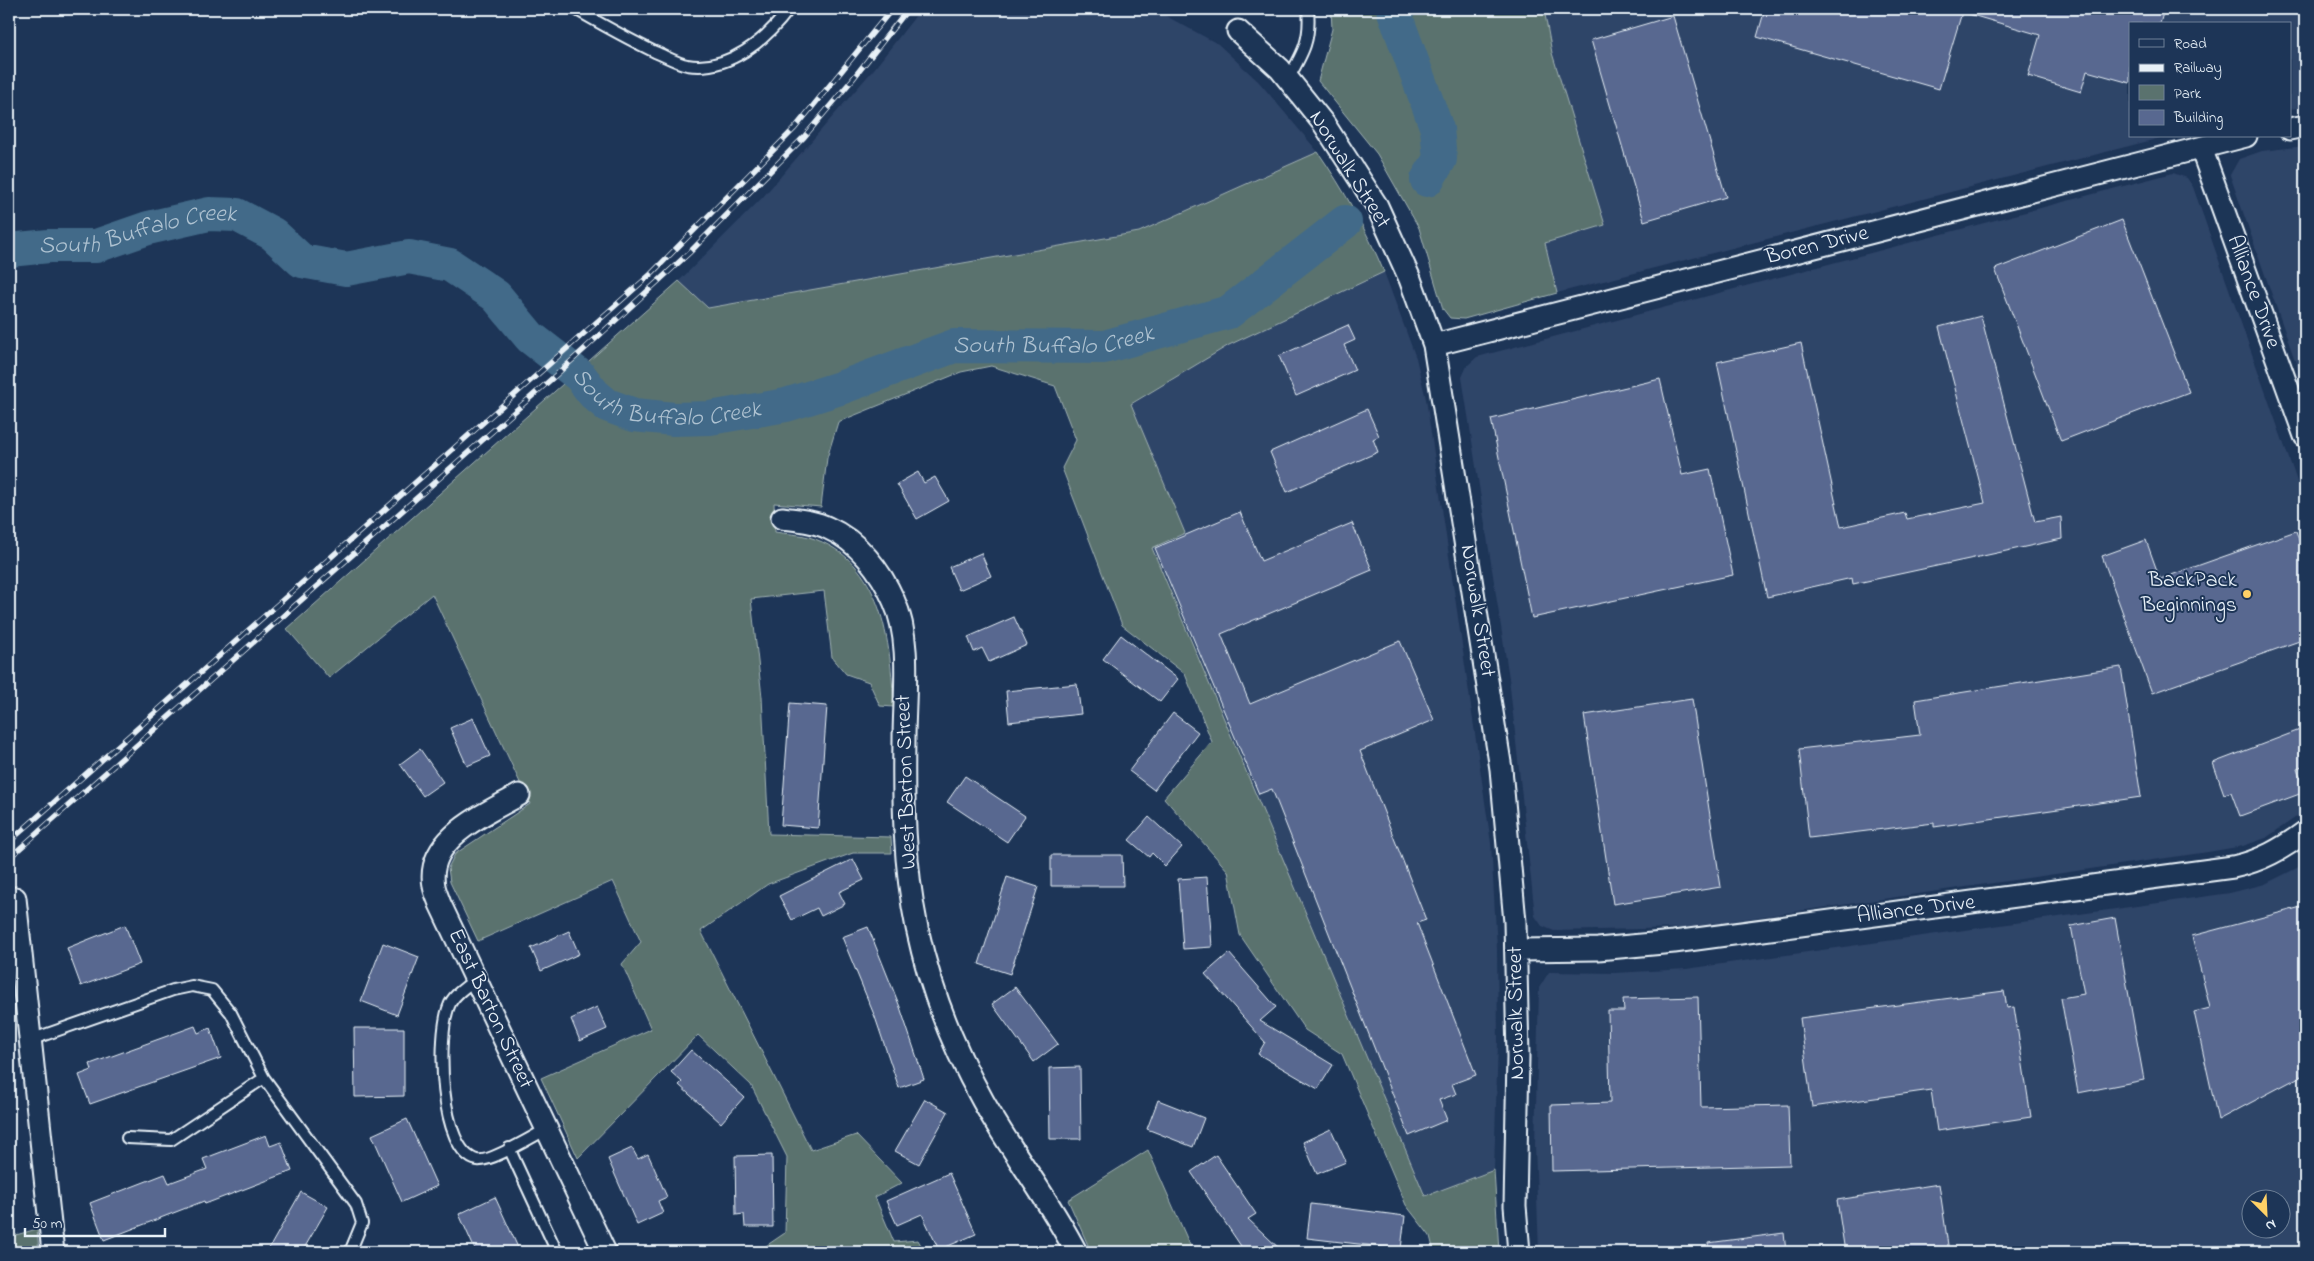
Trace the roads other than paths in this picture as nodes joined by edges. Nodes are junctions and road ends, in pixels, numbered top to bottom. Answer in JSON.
{"nodes":[{"id":1,"x":575,"y":9,"type":"edge"},
{"id":2,"x":789,"y":9,"type":"edge"},
{"id":3,"x":1308,"y":9,"type":"edge"},
{"id":4,"x":1238,"y":31,"type":"dead end"},
{"id":5,"x":1288,"y":79,"type":"junction"},
{"id":6,"x":2305,"y":126,"type":"edge"},
{"id":7,"x":2292,"y":129,"type":"edge"},
{"id":8,"x":2238,"y":138,"type":"edge"},
{"id":9,"x":2201,"y":148,"type":"junction"},
{"id":10,"x":1434,"y":345,"type":"junction"},
{"id":11,"x":2305,"y":436,"type":"edge"},
{"id":12,"x":782,"y":518,"type":"dead end"},
{"id":13,"x":520,"y":795,"type":"dead end"},
{"id":14,"x":2305,"y":832,"type":"edge"},
{"id":15,"x":15,"y":898,"type":"dead end"},
{"id":16,"x":14,"y":934,"type":"edge"},
{"id":17,"x":1516,"y":950,"type":"junction"},
{"id":18,"x":476,"y":979,"type":"junction"},
{"id":19,"x":30,"y":1040,"type":"junction"},
{"id":20,"x":264,"y":1078,"type":"junction"},
{"id":21,"x":547,"y":1129,"type":"junction"},
{"id":22,"x":127,"y":1138,"type":"dead end"},
{"id":23,"x":510,"y":1148,"type":"junction"},
{"id":24,"x":53,"y":1252,"type":"edge"},
{"id":25,"x":350,"y":1252,"type":"edge"},
{"id":26,"x":557,"y":1252,"type":"edge"},
{"id":27,"x":605,"y":1252,"type":"edge"},
{"id":28,"x":1076,"y":1252,"type":"edge"},
{"id":29,"x":1519,"y":1252,"type":"edge"}],
"edges":[{"from":1,"to":2,"type":"lane"},
{"from":3,"to":5,"type":"lane"},
{"from":4,"to":5,"type":"street","name":"Norwalk Street"},
{"from":5,"to":10,"type":"street","name":"Norwalk Street"},
{"from":6,"to":7,"type":"street"},
{"from":8,"to":9,"type":"street","name":"Boren Drive"},
{"from":9,"to":10,"type":"street","name":"Boren Drive"},
{"from":9,"to":11,"type":"street","name":"Alliance Drive"},
{"from":10,"to":17,"type":"street","name":"Norwalk Street"},
{"from":12,"to":28,"type":"street","name":"West Barton Street"},
{"from":13,"to":18,"type":"street","name":"East Barton Street"},
{"from":14,"to":17,"type":"street","name":"Alliance Drive"},
{"from":15,"to":16,"type":"street"},
{"from":16,"to":19,"type":"street"},
{"from":17,"to":29,"type":"street","name":"Norwalk Street"},
{"from":18,"to":21,"type":"street","name":"East Barton Street"},
{"from":18,"to":23,"type":"lane"},
{"from":19,"to":20,"type":"lane"},
{"from":19,"to":24,"type":"street"},
{"from":20,"to":22,"type":"lane"},
{"from":20,"to":25,"type":"lane"},
{"from":21,"to":23,"type":"lane"},
{"from":21,"to":27,"type":"street","name":"East Barton Street"},
{"from":23,"to":26,"type":"lane"}]}
